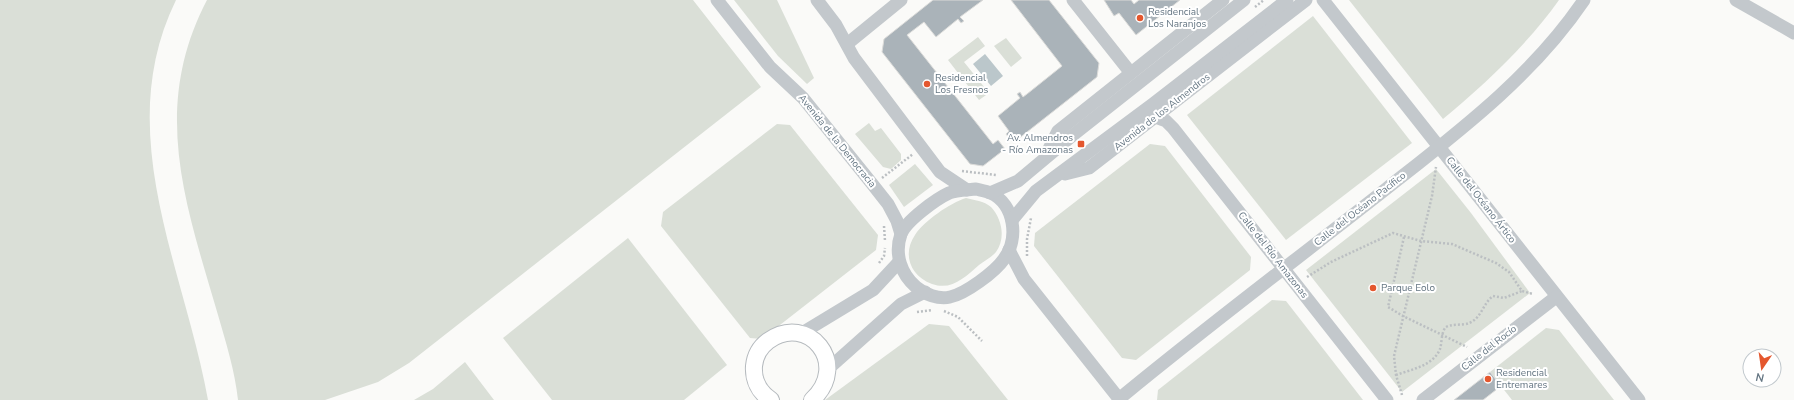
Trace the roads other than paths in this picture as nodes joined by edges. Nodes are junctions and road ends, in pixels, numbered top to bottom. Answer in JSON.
{"nodes":[{"id":1,"x":717,"y":0,"type":"edge"},
{"id":2,"x":816,"y":0,"type":"edge"},
{"id":3,"x":901,"y":0,"type":"edge"},
{"id":4,"x":1073,"y":0,"type":"edge"},
{"id":5,"x":1224,"y":0,"type":"edge"},
{"id":6,"x":1232,"y":0,"type":"edge"},
{"id":7,"x":1244,"y":0,"type":"edge"},
{"id":8,"x":1287,"y":0,"type":"edge"},
{"id":9,"x":1306,"y":0,"type":"edge"},
{"id":10,"x":1323,"y":0,"type":"edge"},
{"id":11,"x":1584,"y":0,"type":"edge"},
{"id":12,"x":1736,"y":0,"type":"edge"},
{"id":13,"x":1228,"y":13,"type":"junction"},
{"id":14,"x":1794,"y":33,"type":"edge"},
{"id":15,"x":1260,"y":36,"type":"junction"},
{"id":16,"x":1236,"y":39,"type":"junction"},
{"id":17,"x":846,"y":44,"type":"junction"},
{"id":18,"x":1130,"y":72,"type":"junction"},
{"id":19,"x":1155,"y":117,"type":"junction"},
{"id":20,"x":1440,"y":147,"type":"junction"},
{"id":21,"x":1045,"y":158,"type":"junction"},
{"id":22,"x":1058,"y":176,"type":"junction"},
{"id":23,"x":967,"y":190,"type":"junction"},
{"id":24,"x":990,"y":193,"type":"junction"},
{"id":25,"x":1012,"y":220,"type":"junction"},
{"id":26,"x":901,"y":234,"type":"junction"},
{"id":27,"x":1009,"y":250,"type":"junction"},
{"id":28,"x":899,"y":262,"type":"junction"},
{"id":29,"x":1284,"y":269,"type":"junction"},
{"id":30,"x":925,"y":292,"type":"junction"},
{"id":31,"x":1556,"y":297,"type":"junction"},
{"id":32,"x":802,"y":333,"type":"junction"},
{"id":33,"x":827,"y":375,"type":"junction"},
{"id":34,"x":771,"y":400,"type":"edge"},
{"id":35,"x":812,"y":400,"type":"edge"},
{"id":36,"x":827,"y":400,"type":"edge"},
{"id":37,"x":1120,"y":400,"type":"edge"},
{"id":38,"x":1387,"y":400,"type":"edge"},
{"id":39,"x":1423,"y":400,"type":"edge"},
{"id":40,"x":1639,"y":400,"type":"edge"}],
"edges":[{"from":1,"to":26,"type":"street","name":"Avenida de la Democracia"},
{"from":2,"to":17,"type":"street"},
{"from":3,"to":17,"type":"street"},
{"from":4,"to":18,"type":"street"},
{"from":5,"to":18,"type":"street"},
{"from":6,"to":13,"type":"street"},
{"from":7,"to":13,"type":"street"},
{"from":8,"to":16,"type":"street","name":"Avenida de los Almendros"},
{"from":9,"to":15,"type":"street","name":"Avenida de los Almendros"},
{"from":10,"to":20,"type":"street","name":"Calle del Océano Ártico"},
{"from":11,"to":20,"type":"street","name":"Calle del Océano Pacífico"},
{"from":12,"to":14,"type":"street"},
{"from":13,"to":21,"type":"street"},
{"from":15,"to":16,"type":"street"},
{"from":15,"to":19,"type":"street","name":"Avenida de los Almendros"},
{"from":16,"to":22,"type":"street","name":"Avenida de los Almendros"},
{"from":17,"to":23,"type":"street"},
{"from":18,"to":21,"type":"street"},
{"from":19,"to":22,"type":"street","name":"Avenida de los Almendros"},
{"from":19,"to":29,"type":"street","name":"Calle del Río Amazonas"},
{"from":20,"to":29,"type":"street","name":"Calle del Océano Pacífico"},
{"from":20,"to":31,"type":"street","name":"Calle del Océano Ártico"},
{"from":21,"to":24,"type":"street"},
{"from":22,"to":25,"type":"street","name":"Avenida de los Almendros"},
{"from":23,"to":24,"type":"street"},
{"from":23,"to":26,"type":"street"},
{"from":24,"to":25,"type":"street"},
{"from":25,"to":27,"type":"street"},
{"from":26,"to":28,"type":"street"},
{"from":27,"to":30,"type":"street"},
{"from":27,"to":37,"type":"street"},
{"from":28,"to":30,"type":"street"},
{"from":28,"to":32,"type":"street"},
{"from":29,"to":37,"type":"street","name":"Calle del Océano Pacífico"},
{"from":29,"to":38,"type":"street","name":"Calle del Río Amazonas"},
{"from":30,"to":33,"type":"street"},
{"from":31,"to":39,"type":"street","name":"Calle del Rocío"},
{"from":31,"to":40,"type":"street","name":"Calle del Océano Ártico"},
{"from":32,"to":33,"type":"main road"},
{"from":32,"to":34,"type":"main road"},
{"from":33,"to":35,"type":"main road"},
{"from":33,"to":36,"type":"main road"}]}
